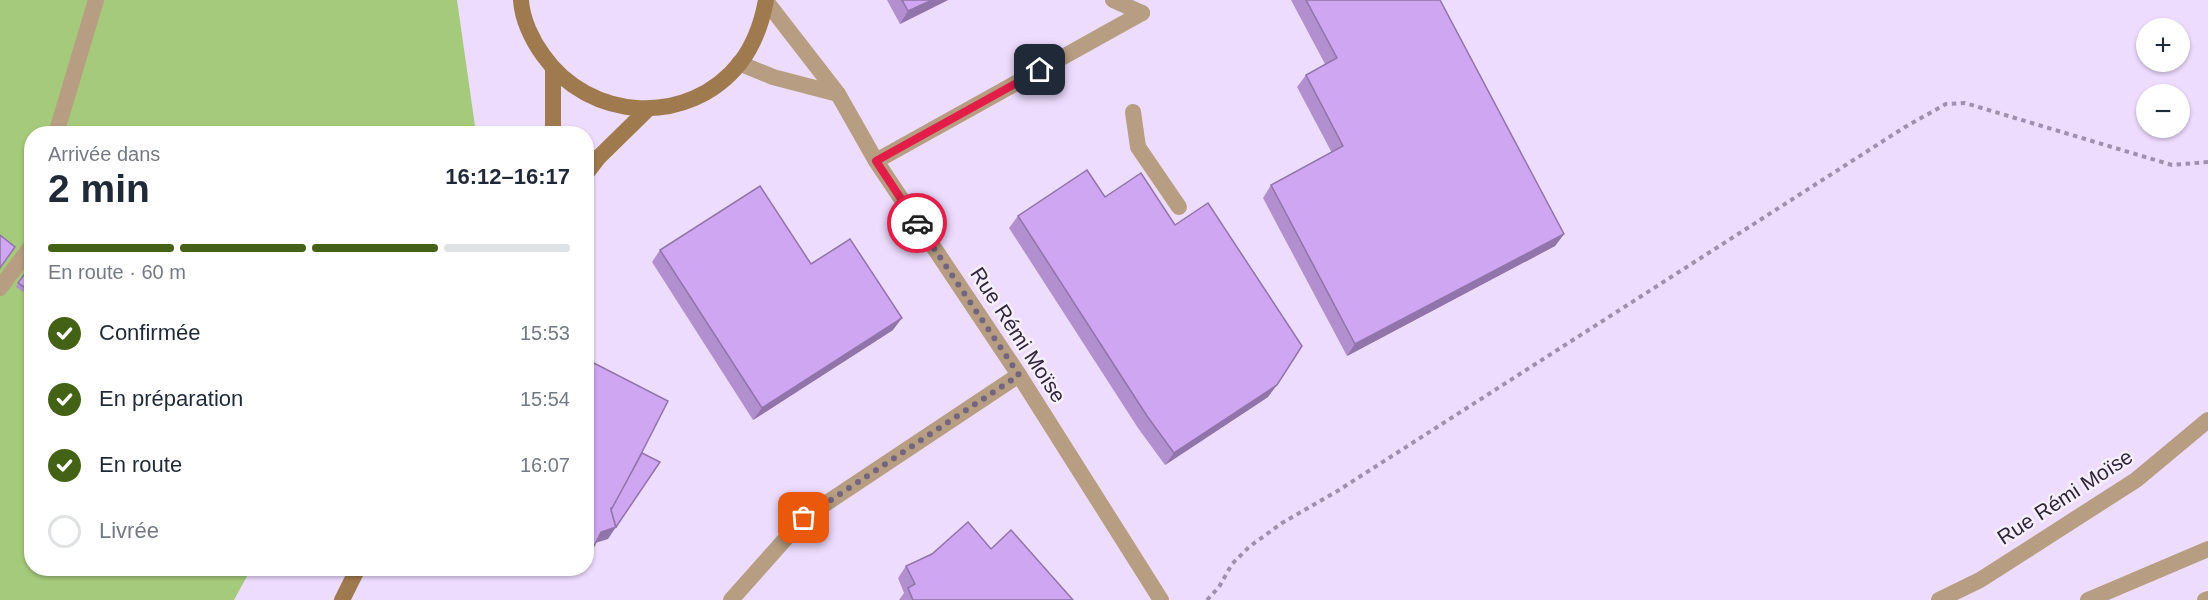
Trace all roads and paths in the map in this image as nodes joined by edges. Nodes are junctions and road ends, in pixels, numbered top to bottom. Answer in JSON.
{"nodes":[{"id":1,"x":96,"y":0,"type":"edge"},
{"id":2,"x":522,"y":0,"type":"edge"},
{"id":3,"x":1113,"y":0,"type":"edge"},
{"id":4,"x":766,"y":1,"type":"edge"},
{"id":5,"x":1142,"y":7,"type":"edge"},
{"id":6,"x":740,"y":63,"type":"junction"},
{"id":7,"x":553,"y":70,"type":"junction"},
{"id":8,"x":838,"y":94,"type":"junction"},
{"id":9,"x":648,"y":109,"type":"junction"},
{"id":10,"x":1133,"y":112,"type":"dead end"},
{"id":11,"x":58,"y":126,"type":"edge"},
{"id":12,"x":553,"y":126,"type":"edge"},
{"id":13,"x":876,"y":161,"type":"junction"},
{"id":14,"x":2208,"y":162,"type":"edge"},
{"id":15,"x":594,"y":164,"type":"edge"},
{"id":16,"x":1179,"y":207,"type":"dead end"},
{"id":17,"x":24,"y":256,"type":"edge"},
{"id":18,"x":0,"y":288,"type":"edge"},
{"id":19,"x":1019,"y":375,"type":"junction"},
{"id":20,"x":2208,"y":420,"type":"edge"},
{"id":21,"x":2208,"y":549,"type":"edge"},
{"id":22,"x":354,"y":576,"type":"edge"},
{"id":23,"x":342,"y":600,"type":"edge"},
{"id":24,"x":731,"y":600,"type":"edge"},
{"id":25,"x":1161,"y":600,"type":"edge"},
{"id":26,"x":1207,"y":600,"type":"edge"},
{"id":27,"x":1939,"y":600,"type":"edge"},
{"id":28,"x":2088,"y":600,"type":"edge"}],
"edges":[{"from":1,"to":11,"type":"street"},
{"from":2,"to":7,"type":"main road"},
{"from":3,"to":5,"type":"street"},
{"from":4,"to":6,"type":"main road"},
{"from":4,"to":8,"type":"street","name":"Rue Rémi Moïse"},
{"from":5,"to":13,"type":"street"},
{"from":6,"to":8,"type":"street"},
{"from":6,"to":9,"type":"main road"},
{"from":7,"to":9,"type":"main road"},
{"from":7,"to":12,"type":"main road"},
{"from":8,"to":13,"type":"street","name":"Rue Rémi Moïse"},
{"from":9,"to":15,"type":"main road"},
{"from":10,"to":16,"type":"street"},
{"from":13,"to":19,"type":"street","name":"Rue Rémi Moïse"},
{"from":14,"to":26,"type":"path"},
{"from":17,"to":18,"type":"street"},
{"from":19,"to":24,"type":"street"},
{"from":19,"to":25,"type":"street","name":"Rue Rémi Moïse"},
{"from":20,"to":27,"type":"street","name":"Rue Rémi Moïse"},
{"from":21,"to":28,"type":"street"},
{"from":22,"to":23,"type":"main road"}]}
